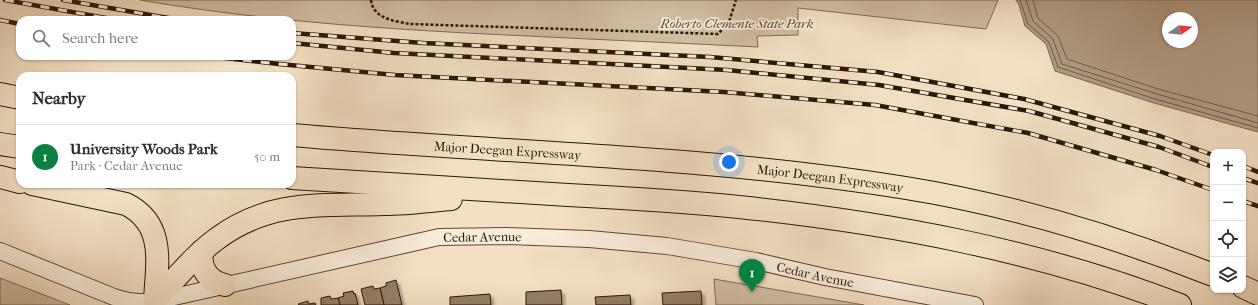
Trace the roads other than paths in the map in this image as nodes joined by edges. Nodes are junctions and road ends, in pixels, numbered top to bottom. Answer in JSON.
{"nodes":[{"id":1,"x":0,"y":94,"type":"edge"},
{"id":2,"x":16,"y":97,"type":"edge"},
{"id":3,"x":296,"y":135,"type":"edge"},
{"id":4,"x":0,"y":144,"type":"edge"},
{"id":5,"x":16,"y":146,"type":"edge"},
{"id":6,"x":0,"y":178,"type":"edge"},
{"id":7,"x":296,"y":178,"type":"edge"},
{"id":8,"x":16,"y":181,"type":"edge"},
{"id":9,"x":51,"y":188,"type":"edge"},
{"id":10,"x":530,"y":192,"type":"junction"},
{"id":11,"x":0,"y":251,"type":"edge"},
{"id":12,"x":202,"y":251,"type":"junction"},
{"id":13,"x":1210,"y":274,"type":"edge"},
{"id":14,"x":225,"y":286,"type":"junction"},
{"id":15,"x":1246,"y":288,"type":"edge"},
{"id":16,"x":1258,"y":294,"type":"edge"},
{"id":17,"x":156,"y":300,"type":"junction"},
{"id":18,"x":975,"y":305,"type":"edge"},
{"id":19,"x":1180,"y":305,"type":"edge"}],
"edges":[{"from":1,"to":2,"type":"highway"},
{"from":3,"to":13,"type":"highway","name":"Major Deegan Expressway"},
{"from":4,"to":5,"type":"highway"},
{"from":6,"to":8,"type":"highway"},
{"from":7,"to":10,"type":"highway"},
{"from":9,"to":17,"type":"highway"},
{"from":10,"to":12,"type":"highway"},
{"from":10,"to":19,"type":"highway"},
{"from":11,"to":17,"type":"street","name":"Cedar Avenue"},
{"from":12,"to":14,"type":"highway"},
{"from":12,"to":17,"type":"highway"},
{"from":14,"to":17,"type":"street","name":"Cedar Avenue"},
{"from":14,"to":18,"type":"street","name":"Cedar Avenue"},
{"from":15,"to":16,"type":"highway"}]}
